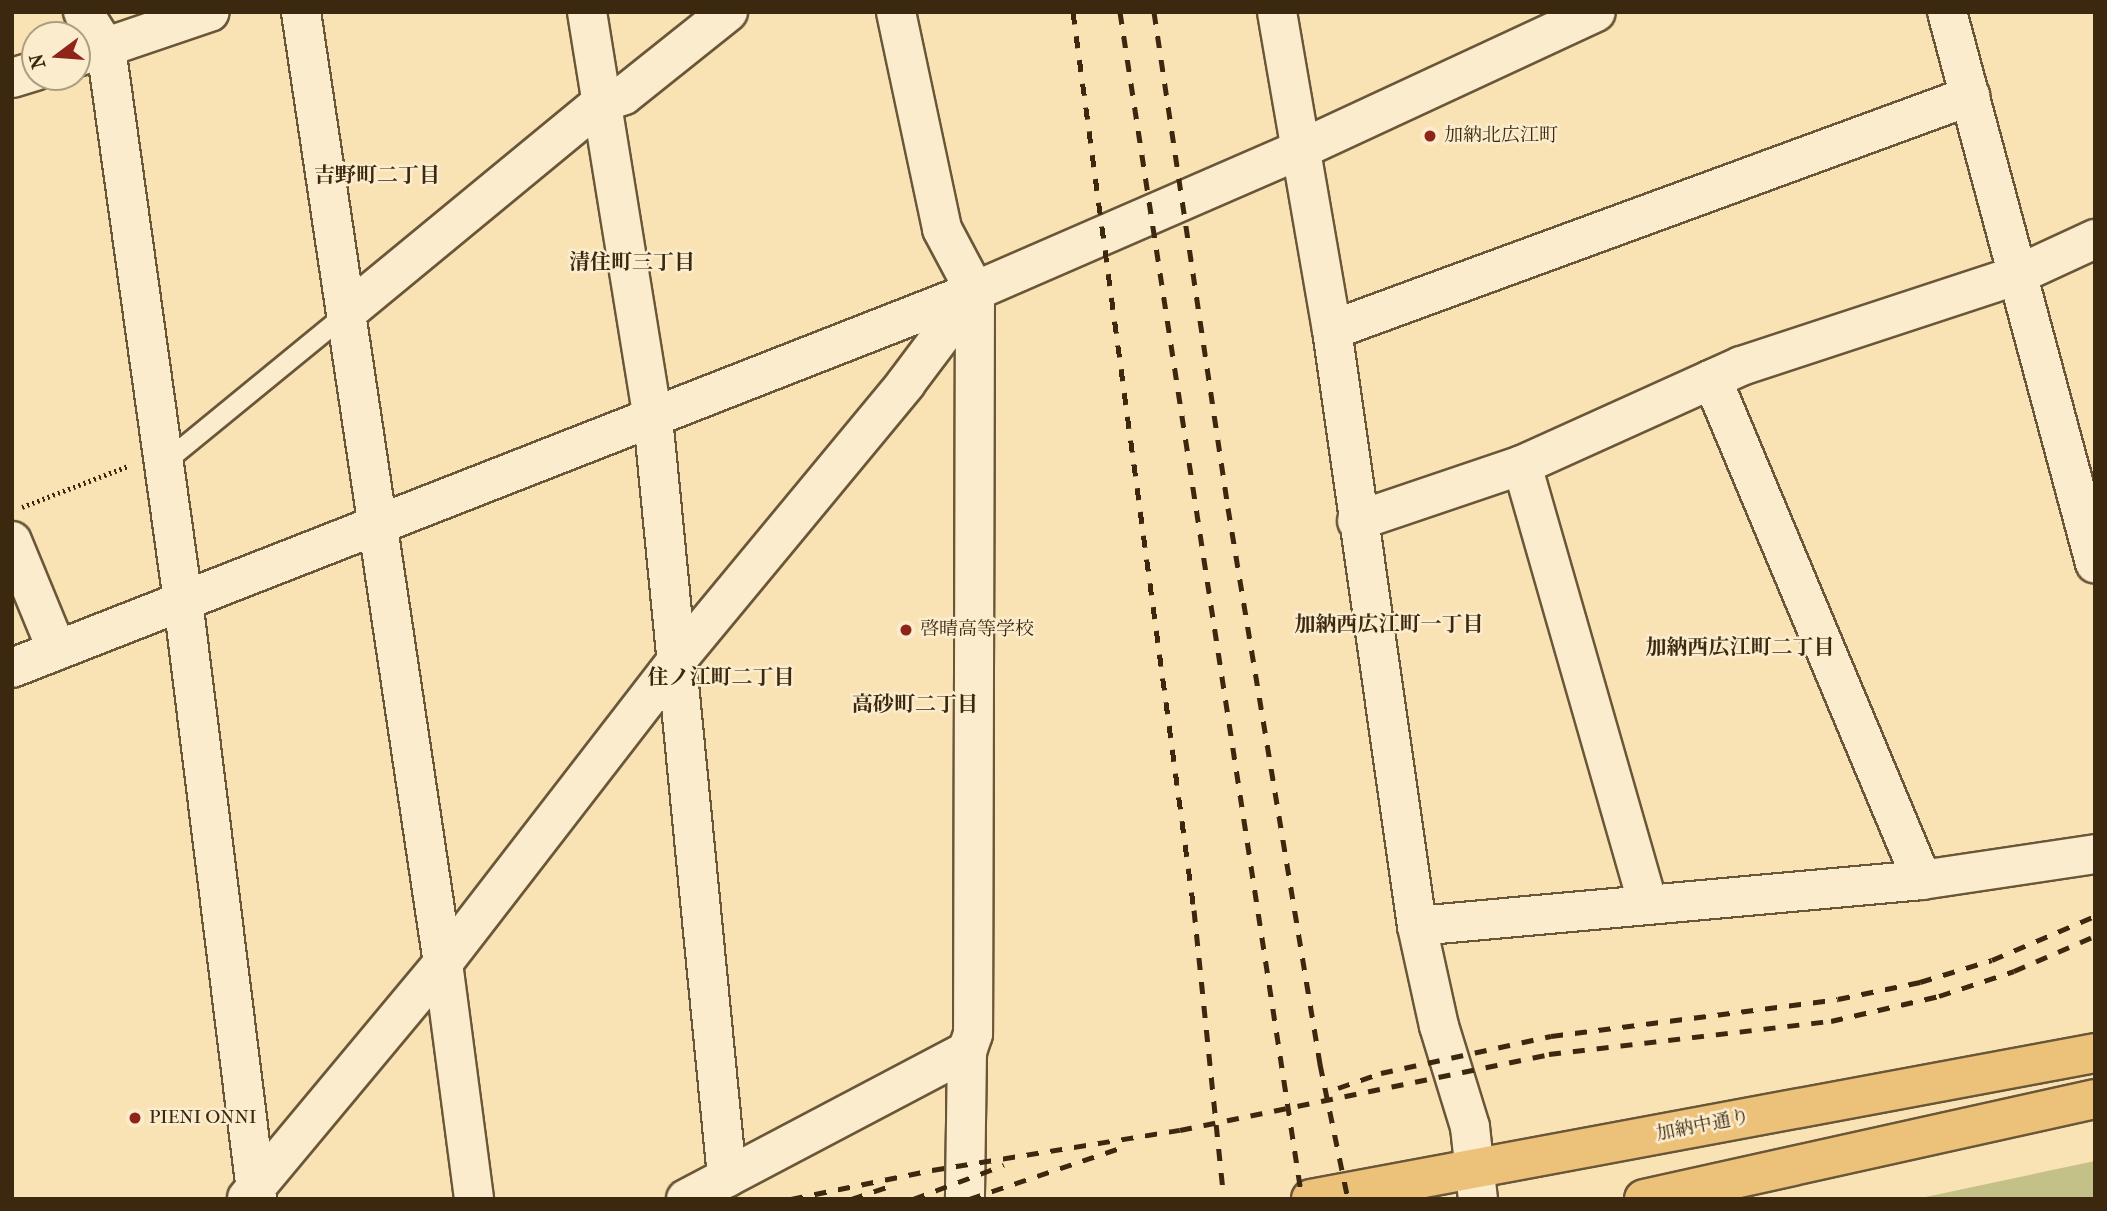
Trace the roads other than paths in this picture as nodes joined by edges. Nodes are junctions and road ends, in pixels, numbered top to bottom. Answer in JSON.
{"nodes":[{"id":1,"x":83,"y":12,"type":"edge"},
{"id":2,"x":210,"y":12,"type":"edge"},
{"id":3,"x":301,"y":12,"type":"edge"},
{"id":4,"x":587,"y":12,"type":"edge"},
{"id":5,"x":728,"y":12,"type":"edge"},
{"id":6,"x":896,"y":12,"type":"edge"},
{"id":7,"x":1277,"y":12,"type":"edge"},
{"id":8,"x":1596,"y":12,"type":"edge"},
{"id":9,"x":1947,"y":12,"type":"edge"},
{"id":10,"x":92,"y":53,"type":"edge"},
{"id":11,"x":1970,"y":96,"type":"junction"},
{"id":12,"x":601,"y":103,"type":"junction"},
{"id":13,"x":1300,"y":150,"type":"junction"},
{"id":14,"x":2095,"y":239,"type":"edge"},
{"id":15,"x":2017,"y":275,"type":"junction"},
{"id":16,"x":975,"y":291,"type":"junction"},
{"id":17,"x":346,"y":313,"type":"junction"},
{"id":18,"x":890,"y":326,"type":"junction"},
{"id":19,"x":1332,"y":330,"type":"junction"},
{"id":20,"x":1713,"y":379,"type":"junction"},
{"id":21,"x":906,"y":383,"type":"junction"},
{"id":22,"x":653,"y":418,"type":"junction"},
{"id":23,"x":162,"y":458,"type":"junction"},
{"id":24,"x":1522,"y":466,"type":"junction"},
{"id":25,"x":1357,"y":521,"type":"junction"},
{"id":26,"x":376,"y":527,"type":"junction"},
{"id":27,"x":12,"y":541,"type":"edge"},
{"id":28,"x":2095,"y":563,"type":"edge"},
{"id":29,"x":183,"y":601,"type":"junction"},
{"id":30,"x":57,"y":650,"type":"junction"},
{"id":31,"x":678,"y":659,"type":"junction"},
{"id":32,"x":12,"y":668,"type":"edge"},
{"id":33,"x":2095,"y":854,"type":"edge"},
{"id":34,"x":1922,"y":880,"type":"junction"},
{"id":35,"x":1648,"y":903,"type":"junction"},
{"id":36,"x":1417,"y":926,"type":"junction"},
{"id":37,"x":443,"y":963,"type":"junction"},
{"id":38,"x":967,"y":1051,"type":"junction"},
{"id":39,"x":2095,"y":1053,"type":"edge"},
{"id":40,"x":2095,"y":1099,"type":"edge"},
{"id":41,"x":727,"y":1177,"type":"junction"},
{"id":42,"x":1477,"y":1183,"type":"edge"},
{"id":43,"x":252,"y":1195,"type":"edge"},
{"id":44,"x":474,"y":1199,"type":"edge"},
{"id":45,"x":685,"y":1199,"type":"edge"},
{"id":46,"x":965,"y":1199,"type":"edge"},
{"id":47,"x":1311,"y":1199,"type":"edge"},
{"id":48,"x":1644,"y":1199,"type":"edge"}],
"edges":[{"from":1,"to":10,"type":"street"},
{"from":2,"to":10,"type":"street"},
{"from":3,"to":17,"type":"street"},
{"from":4,"to":12,"type":"street"},
{"from":5,"to":12,"type":"street"},
{"from":6,"to":16,"type":"street"},
{"from":7,"to":13,"type":"street"},
{"from":8,"to":13,"type":"street"},
{"from":9,"to":11,"type":"street"},
{"from":10,"to":23,"type":"street"},
{"from":11,"to":15,"type":"street"},
{"from":11,"to":19,"type":"street"},
{"from":12,"to":17,"type":"street"},
{"from":12,"to":22,"type":"street"},
{"from":13,"to":16,"type":"street"},
{"from":13,"to":19,"type":"street"},
{"from":14,"to":15,"type":"street"},
{"from":15,"to":20,"type":"street"},
{"from":15,"to":28,"type":"street"},
{"from":16,"to":18,"type":"street"},
{"from":16,"to":21,"type":"street"},
{"from":16,"to":38,"type":"street"},
{"from":17,"to":23,"type":"lane"},
{"from":17,"to":26,"type":"street"},
{"from":18,"to":21,"type":"street"},
{"from":18,"to":22,"type":"street"},
{"from":19,"to":25,"type":"street"},
{"from":20,"to":24,"type":"street"},
{"from":20,"to":34,"type":"street"},
{"from":21,"to":31,"type":"street"},
{"from":22,"to":26,"type":"street"},
{"from":22,"to":31,"type":"street"},
{"from":23,"to":29,"type":"street"},
{"from":24,"to":25,"type":"street"},
{"from":24,"to":35,"type":"street"},
{"from":25,"to":36,"type":"street"},
{"from":26,"to":29,"type":"street"},
{"from":26,"to":37,"type":"street"},
{"from":27,"to":30,"type":"street"},
{"from":29,"to":30,"type":"street"},
{"from":29,"to":43,"type":"street"},
{"from":30,"to":32,"type":"street"},
{"from":31,"to":37,"type":"street"},
{"from":31,"to":41,"type":"street"},
{"from":33,"to":34,"type":"street"},
{"from":34,"to":35,"type":"street"},
{"from":35,"to":36,"type":"street"},
{"from":36,"to":42,"type":"street"},
{"from":37,"to":43,"type":"street"},
{"from":37,"to":44,"type":"street"},
{"from":38,"to":41,"type":"street"},
{"from":38,"to":46,"type":"street"},
{"from":39,"to":42,"type":"highway","name":"加納中通り"},
{"from":40,"to":48,"type":"highway"},
{"from":41,"to":45,"type":"street"},
{"from":42,"to":47,"type":"highway","name":"加納中通り"}]}
